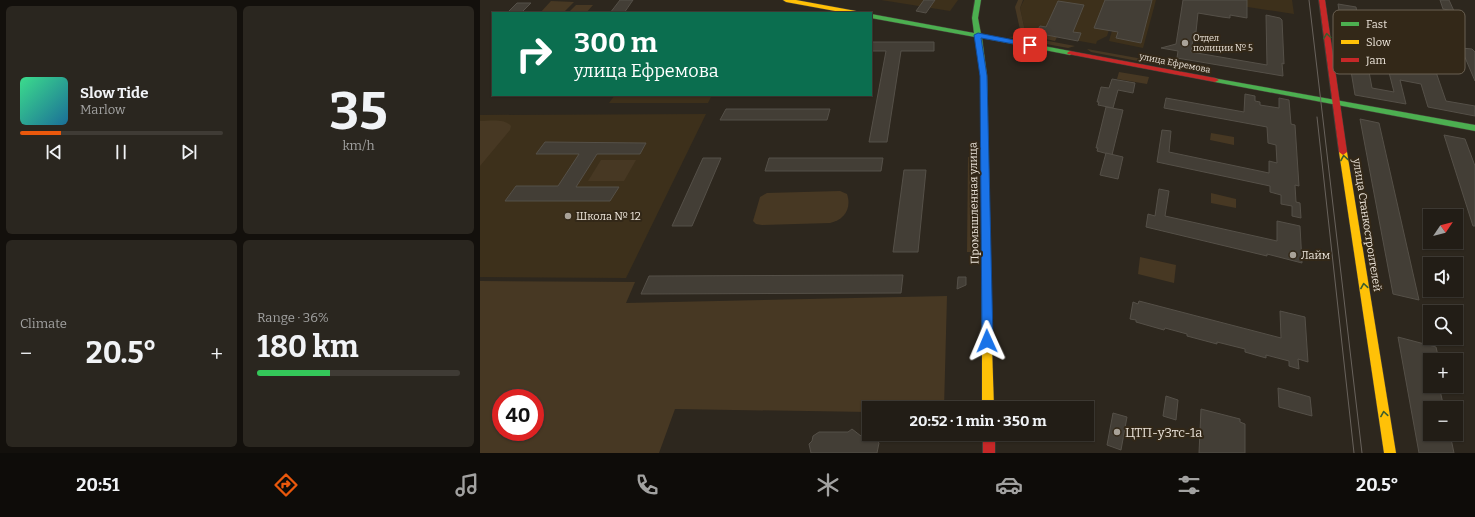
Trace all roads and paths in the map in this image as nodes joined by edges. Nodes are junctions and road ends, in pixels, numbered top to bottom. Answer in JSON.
{"nodes":[{"id":1,"x":786,"y":0,"type":"edge"},
{"id":2,"x":978,"y":0,"type":"edge"},
{"id":3,"x":1322,"y":0,"type":"edge"},
{"id":4,"x":851,"y":12,"type":"edge"},
{"id":5,"x":872,"y":16,"type":"edge"},
{"id":6,"x":978,"y":35,"type":"junction"},
{"id":7,"x":1336,"y":103,"type":"junction"},
{"id":8,"x":1475,"y":128,"type":"edge"},
{"id":9,"x":988,"y":401,"type":"edge"},
{"id":10,"x":989,"y":441,"type":"edge"},
{"id":11,"x":989,"y":453,"type":"edge"},
{"id":12,"x":1390,"y":453,"type":"edge"}],
"edges":[{"from":1,"to":4,"type":"street"},
{"from":2,"to":6,"type":"street","name":"Промышленная улица"},
{"from":7,"to":3,"type":"street","name":"улица Станкостроителей","one_way":true},
{"from":5,"to":6,"type":"street","name":"улица Ефремова"},
{"from":6,"to":7,"type":"street","name":"улица Ефремова"},
{"from":6,"to":9,"type":"street","name":"Промышленная улица"},
{"from":7,"to":8,"type":"street","name":"улица Ефремова"},
{"from":12,"to":7,"type":"street","name":"улица Станкостроителей","one_way":true},
{"from":10,"to":11,"type":"street"}]}
